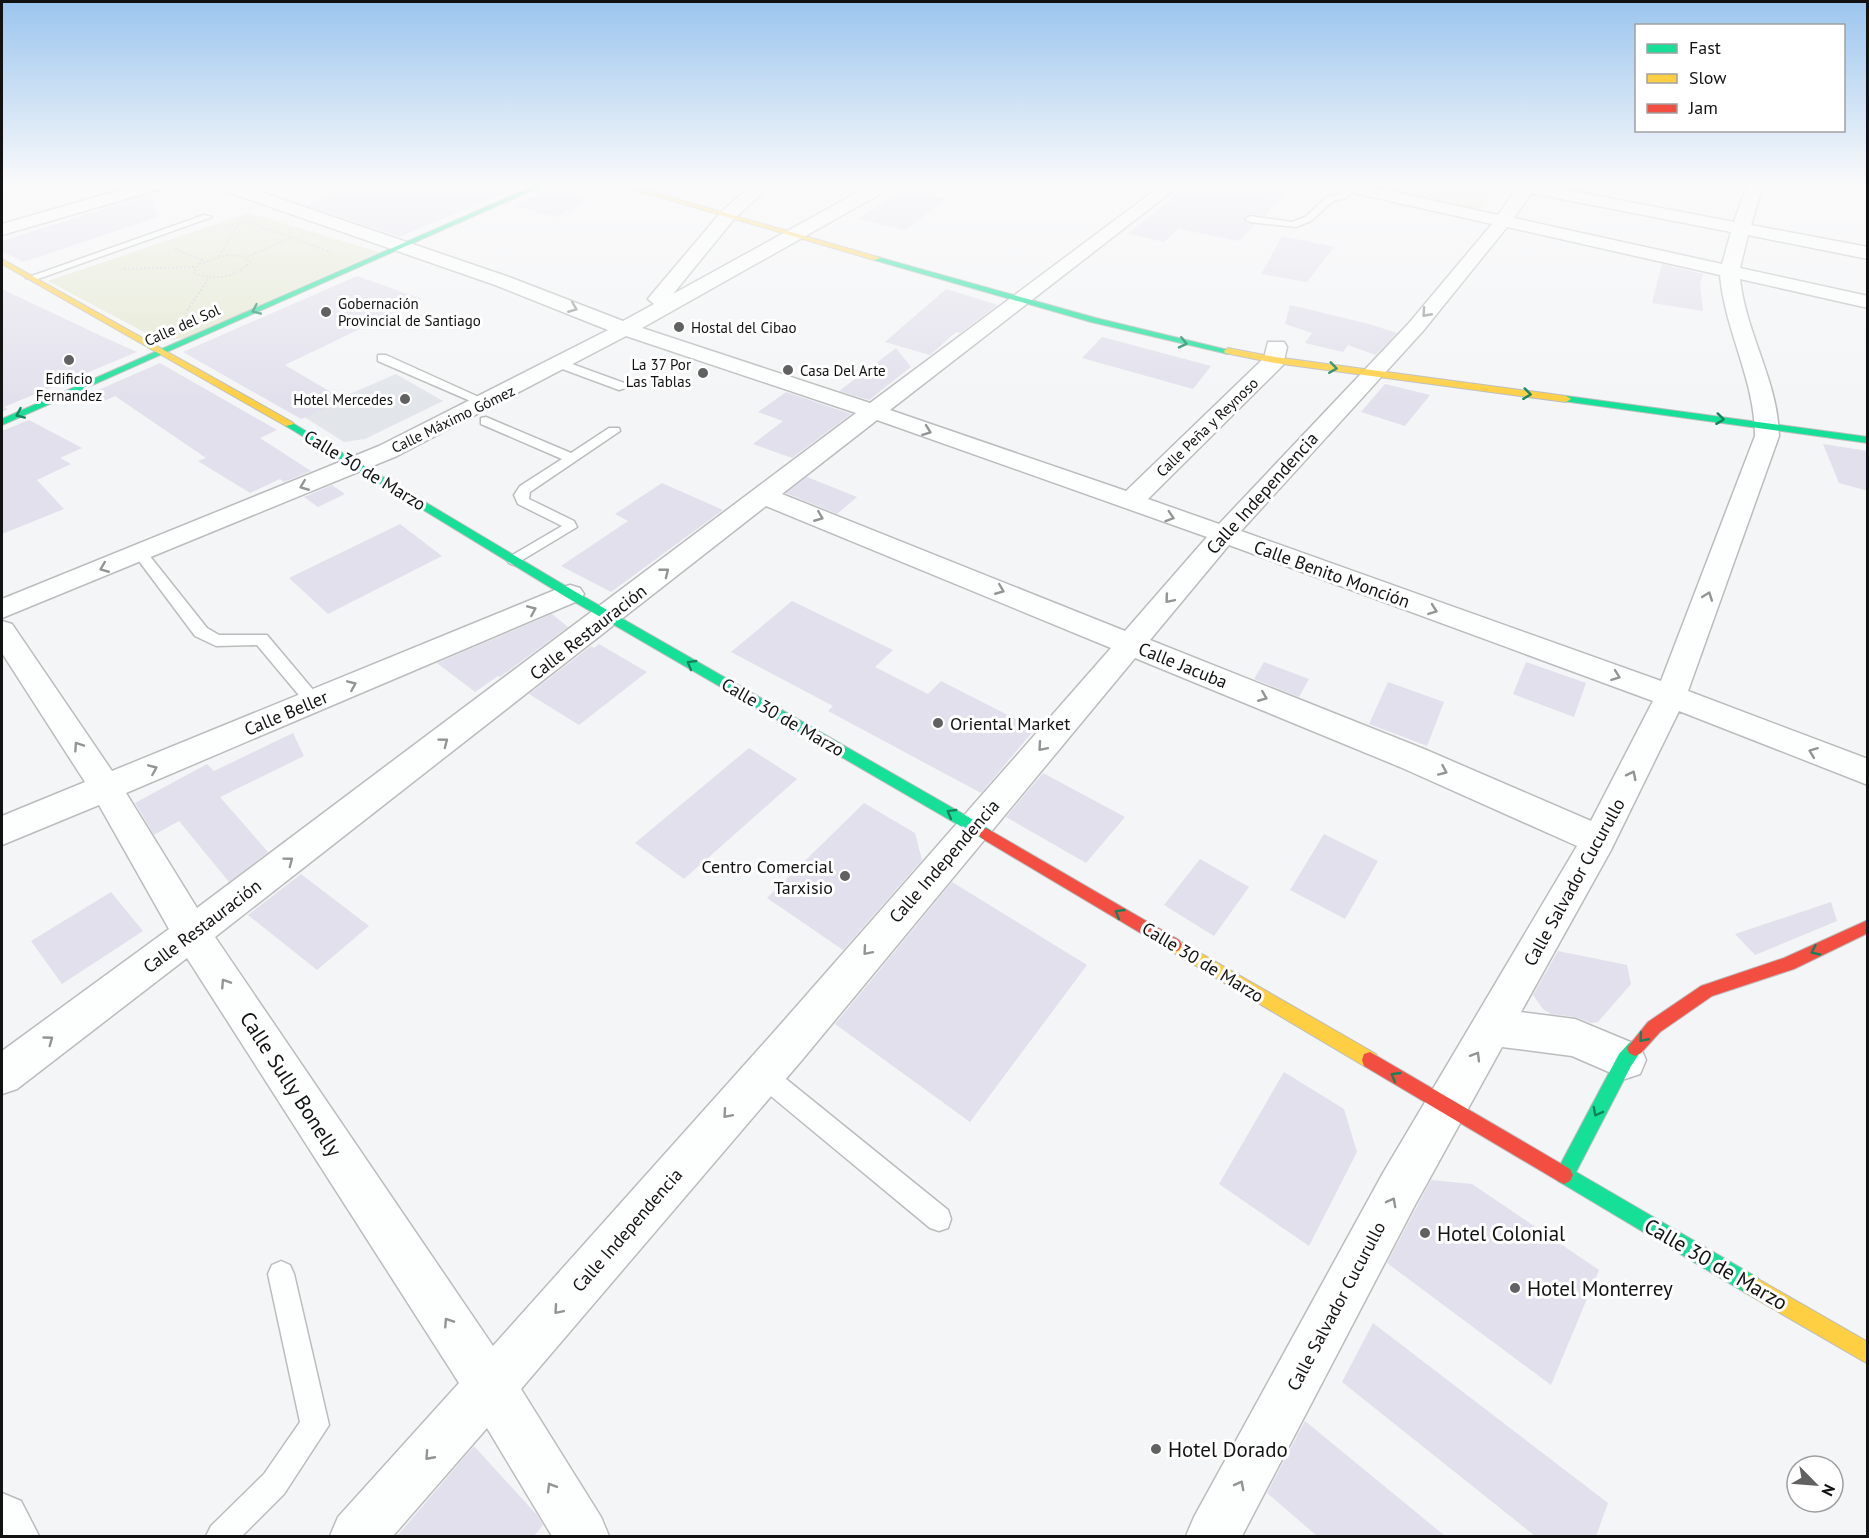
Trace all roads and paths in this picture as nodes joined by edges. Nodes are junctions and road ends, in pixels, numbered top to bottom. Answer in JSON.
{"nodes":[{"id":1,"x":61,"y":257,"type":"edge"},
{"id":2,"x":194,"y":257,"type":"edge"},
{"id":3,"x":217,"y":257,"type":"edge"},
{"id":4,"x":240,"y":257,"type":"edge"},
{"id":5,"x":246,"y":257,"type":"joint"},
{"id":6,"x":375,"y":257,"type":"edge"},
{"id":7,"x":431,"y":257,"type":"edge"},
{"id":8,"x":696,"y":257,"type":"edge"},
{"id":9,"x":751,"y":257,"type":"edge"},
{"id":10,"x":892,"y":257,"type":"edge"},
{"id":11,"x":1076,"y":257,"type":"edge"},
{"id":12,"x":1474,"y":257,"type":"edge"},
{"id":13,"x":1663,"y":257,"type":"edge"},
{"id":14,"x":1735,"y":257,"type":"edge"},
{"id":15,"x":204,"y":261,"type":"junction"},
{"id":16,"x":689,"y":265,"type":"junction"},
{"id":17,"x":195,"y":267,"type":"junction"},
{"id":18,"x":119,"y":269,"type":"dead end"},
{"id":19,"x":12,"y":270,"type":"edge"},
{"id":20,"x":725,"y":271,"type":"junction"},
{"id":21,"x":1730,"y":272,"type":"junction"},
{"id":22,"x":209,"y":278,"type":"junction"},
{"id":23,"x":1023,"y":297,"type":"junction"},
{"id":24,"x":1868,"y":302,"type":"edge"},
{"id":25,"x":180,"y":322,"type":"dead end"},
{"id":26,"x":628,"y":325,"type":"junction"},
{"id":27,"x":162,"y":352,"type":"junction"},
{"id":28,"x":1276,"y":354,"type":"junction"},
{"id":29,"x":382,"y":357,"type":"dead end"},
{"id":30,"x":561,"y":363,"type":"junction"},
{"id":31,"x":1376,"y":368,"type":"junction"},
{"id":32,"x":623,"y":387,"type":"dead end"},
{"id":33,"x":872,"y":411,"type":"junction"},
{"id":34,"x":486,"y":412,"type":"junction"},
{"id":35,"x":1767,"y":419,"type":"junction"},
{"id":36,"x":2,"y":422,"type":"edge"},
{"id":37,"x":1868,"y":426,"type":"edge"},
{"id":38,"x":614,"y":431,"type":"dead end"},
{"id":39,"x":1868,"y":440,"type":"edge"},
{"id":40,"x":571,"y":458,"type":"junction"},
{"id":41,"x":358,"y":464,"type":"junction"},
{"id":42,"x":764,"y":496,"type":"junction"},
{"id":43,"x":1130,"y":503,"type":"junction"},
{"id":44,"x":1223,"y":534,"type":"junction"},
{"id":45,"x":140,"y":553,"type":"junction"},
{"id":46,"x":514,"y":560,"type":"junction"},
{"id":47,"x":570,"y":594,"type":"junction"},
{"id":48,"x":2,"y":609,"type":"edge"},
{"id":49,"x":608,"y":616,"type":"junction"},
{"id":50,"x":2,"y":631,"type":"edge"},
{"id":51,"x":1131,"y":644,"type":"junction"},
{"id":52,"x":1671,"y":696,"type":"junction"},
{"id":53,"x":314,"y":702,"type":"junction"},
{"id":54,"x":1868,"y":773,"type":"edge"},
{"id":55,"x":106,"y":788,"type":"junction"},
{"id":56,"x":974,"y":827,"type":"junction"},
{"id":57,"x":2,"y":831,"type":"edge"},
{"id":58,"x":1599,"y":840,"type":"junction"},
{"id":59,"x":1868,"y":926,"type":"edge"},
{"id":60,"x":192,"y":934,"type":"junction"},
{"id":61,"x":1494,"y":1027,"type":"junction"},
{"id":62,"x":1625,"y":1060,"type":"junction"},
{"id":63,"x":762,"y":1074,"type":"junction"},
{"id":64,"x":2,"y":1075,"type":"edge"},
{"id":65,"x":1446,"y":1106,"type":"junction"},
{"id":66,"x":1564,"y":1175,"type":"junction"},
{"id":67,"x":939,"y":1219,"type":"dead end"},
{"id":68,"x":281,"y":1274,"type":"dead end"},
{"id":69,"x":1868,"y":1354,"type":"edge"},
{"id":70,"x":491,"y":1387,"type":"junction"},
{"id":71,"x":2,"y":1520,"type":"edge"},
{"id":72,"x":12,"y":1536,"type":"edge"},
{"id":73,"x":221,"y":1536,"type":"edge"},
{"id":74,"x":357,"y":1536,"type":"edge"},
{"id":75,"x":582,"y":1536,"type":"edge"},
{"id":76,"x":1213,"y":1536,"type":"edge"}],
"edges":[{"from":1,"to":19,"type":"lane"},
{"from":2,"to":15,"type":"path"},
{"from":3,"to":15,"type":"path"},
{"from":4,"to":5,"type":"path"},
{"from":5,"to":22,"type":"path"},
{"from":6,"to":27,"type":"main road","name":"Calle del Sol","one_way":true},
{"from":7,"to":26,"type":"street","name":"Calle Benito Monción","one_way":true},
{"from":8,"to":16,"type":"street"},
{"from":9,"to":20,"type":"street","name":"Calle Máximo Gómez"},
{"from":10,"to":23,"type":"main road"},
{"from":11,"to":23,"type":"street","name":"Calle Restauración"},
{"from":12,"to":31,"type":"street","name":"Calle Independencia","one_way":true},
{"from":13,"to":21,"type":"street"},
{"from":14,"to":21,"type":"street"},
{"from":15,"to":17,"type":"path"},
{"from":16,"to":20,"type":"street"},
{"from":16,"to":26,"type":"street"},
{"from":17,"to":18,"type":"path"},
{"from":17,"to":22,"type":"path"},
{"from":19,"to":27,"type":"main road","name":"Calle 30 de Marzo"},
{"from":20,"to":26,"type":"street","name":"Calle Máximo Gómez"},
{"from":21,"to":24,"type":"street"},
{"from":21,"to":35,"type":"street"},
{"from":22,"to":25,"type":"path"},
{"from":23,"to":28,"type":"main road"},
{"from":23,"to":33,"type":"street","name":"Calle Restauración"},
{"from":26,"to":30,"type":"street","name":"Calle Máximo Gómez"},
{"from":26,"to":33,"type":"street","name":"Calle Benito Monción"},
{"from":27,"to":36,"type":"main road","name":"Calle del Sol","one_way":true},
{"from":27,"to":41,"type":"main road","name":"Calle 30 de Marzo"},
{"from":28,"to":31,"type":"main road"},
{"from":28,"to":43,"type":"street","name":"Calle Peña y Reynoso"},
{"from":29,"to":34,"type":"lane"},
{"from":30,"to":32,"type":"lane"},
{"from":30,"to":34,"type":"street","name":"Calle Máximo Gómez"},
{"from":31,"to":35,"type":"main road"},
{"from":31,"to":44,"type":"street","name":"Calle Independencia"},
{"from":33,"to":42,"type":"street","name":"Calle Restauración"},
{"from":33,"to":43,"type":"street","name":"Calle Benito Monción","one_way":true},
{"from":34,"to":40,"type":"lane"},
{"from":34,"to":41,"type":"street","name":"Calle Máximo Gómez"},
{"from":35,"to":37,"type":"main road"},
{"from":35,"to":39,"type":"main road"},
{"from":52,"to":35,"type":"street","name":"Calle Salvador Cucurullo","one_way":true},
{"from":38,"to":40,"type":"lane"},
{"from":40,"to":46,"type":"lane"},
{"from":41,"to":45,"type":"street","name":"Calle Máximo Gómez","one_way":true},
{"from":41,"to":46,"type":"main road","name":"Calle 30 de Marzo"},
{"from":49,"to":42,"type":"street","name":"Calle Restauración","one_way":true},
{"from":42,"to":51,"type":"street","name":"Calle Jacuba","one_way":true},
{"from":43,"to":44,"type":"street","name":"Calle Benito Monción","one_way":true},
{"from":44,"to":51,"type":"street","name":"Calle Independencia","one_way":true},
{"from":44,"to":52,"type":"street","name":"Calle Benito Monción","one_way":true},
{"from":45,"to":48,"type":"street","name":"Calle Máximo Gómez","one_way":true},
{"from":45,"to":53,"type":"lane"},
{"from":46,"to":47,"type":"main road","name":"Calle 30 de Marzo"},
{"from":47,"to":49,"type":"main road","name":"Calle 30 de Marzo"},
{"from":53,"to":47,"type":"street","name":"Calle Beller","one_way":true},
{"from":56,"to":49,"type":"main road","name":"Calle 30 de Marzo","one_way":true},
{"from":60,"to":49,"type":"street","name":"Calle Restauración","one_way":true},
{"from":55,"to":50,"type":"street","name":"Calle Sully Bonelly","one_way":true},
{"from":51,"to":56,"type":"street","name":"Calle Independencia","one_way":true},
{"from":51,"to":58,"type":"street","name":"Calle Jacuba","one_way":true},
{"from":54,"to":52,"type":"street","name":"Calle Benito Monción","one_way":true},
{"from":58,"to":52,"type":"street","name":"Calle Salvador Cucurullo","one_way":true},
{"from":55,"to":53,"type":"street","name":"Calle Beller","one_way":true},
{"from":55,"to":57,"type":"street","name":"Calle Beller"},
{"from":55,"to":60,"type":"street","name":"Calle Sully Bonelly"},
{"from":56,"to":63,"type":"street","name":"Calle Independencia","one_way":true},
{"from":65,"to":56,"type":"main road","name":"Calle 30 de Marzo","one_way":true},
{"from":58,"to":61,"type":"street","name":"Calle Salvador Cucurullo"},
{"from":59,"to":62,"type":"main road","one_way":true},
{"from":64,"to":60,"type":"street","name":"Calle Restauración","one_way":true},
{"from":70,"to":60,"type":"street","name":"Calle Sully Bonelly","one_way":true},
{"from":61,"to":62,"type":"street"},
{"from":65,"to":61,"type":"street","name":"Calle Salvador Cucurullo","one_way":true},
{"from":62,"to":66,"type":"main road","one_way":true},
{"from":63,"to":67,"type":"lane"},
{"from":63,"to":70,"type":"street","name":"Calle Independencia","one_way":true},
{"from":65,"to":66,"type":"main road","name":"Calle 30 de Marzo"},
{"from":76,"to":65,"type":"street","name":"Calle Salvador Cucurullo","one_way":true},
{"from":66,"to":69,"type":"main road","name":"Calle 30 de Marzo"},
{"from":68,"to":73,"type":"lane"},
{"from":70,"to":74,"type":"street","name":"Calle Independencia","one_way":true},
{"from":75,"to":70,"type":"street","name":"Calle Sully Bonelly","one_way":true},
{"from":71,"to":72,"type":"street"}]}
